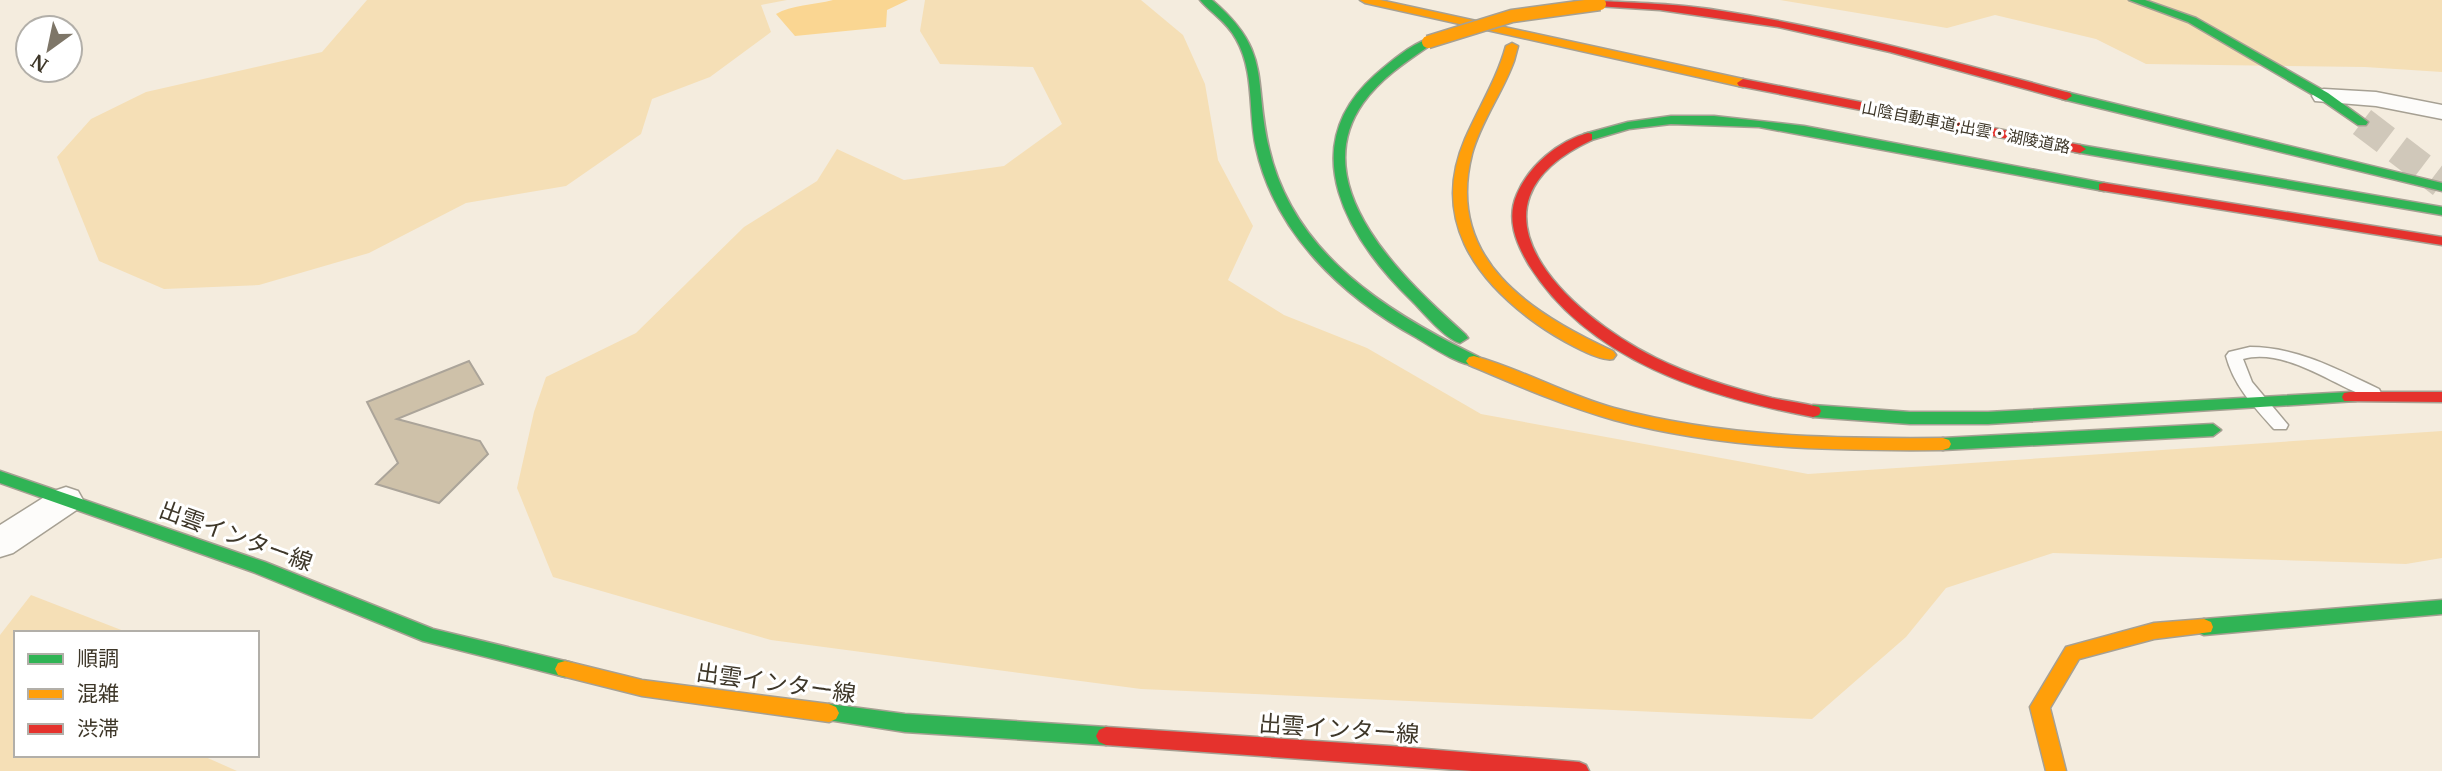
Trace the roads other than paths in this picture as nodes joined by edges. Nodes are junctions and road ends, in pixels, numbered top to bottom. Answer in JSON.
{"nodes":[{"id":1,"x":1205,"y":0,"type":"edge"},
{"id":2,"x":1366,"y":0,"type":"edge"},
{"id":3,"x":2134,"y":0,"type":"edge"},
{"id":4,"x":1512,"y":46,"type":"dead end"},
{"id":5,"x":2324,"y":96,"type":"junction"},
{"id":6,"x":2442,"y":112,"type":"edge"},
{"id":7,"x":2362,"y":122,"type":"tunnel mouth"},
{"id":8,"x":2442,"y":187,"type":"edge"},
{"id":9,"x":2442,"y":211,"type":"edge"},
{"id":10,"x":2442,"y":241,"type":"edge"},
{"id":11,"x":1535,"y":387,"type":"junction"},
{"id":12,"x":1737,"y":395,"type":"junction"},
{"id":13,"x":2377,"y":395,"type":"junction"},
{"id":14,"x":2442,"y":397,"type":"edge"},
{"id":15,"x":2257,"y":400,"type":"junction"},
{"id":16,"x":2287,"y":425,"type":"joint"},
{"id":17,"x":2253,"y":427,"type":"dead end"},
{"id":18,"x":2226,"y":429,"type":"dead end"},
{"id":19,"x":0,"y":477,"type":"edge"},
{"id":20,"x":66,"y":500,"type":"junction"},
{"id":21,"x":0,"y":543,"type":"edge"},
{"id":22,"x":2442,"y":607,"type":"edge"},
{"id":23,"x":1579,"y":771,"type":"edge"},
{"id":24,"x":2056,"y":771,"type":"edge"}],
"edges":[{"from":1,"to":11,"type":"main road"},
{"from":2,"to":9,"type":"main road","name":"山陰自動車道;出雲・湖陵道路"},
{"from":3,"to":5,"type":"main road"},
{"from":4,"to":12,"type":"main road"},
{"from":5,"to":6,"type":"street"},
{"from":5,"to":7,"type":"main road"},
{"from":8,"to":11,"type":"main road","bridge":true},
{"from":10,"to":12,"type":"main road"},
{"from":11,"to":18,"type":"main road"},
{"from":12,"to":15,"type":"main road"},
{"from":13,"to":14,"type":"main road"},
{"from":13,"to":15,"type":"main road"},
{"from":13,"to":15,"type":"lane"},
{"from":15,"to":16,"type":"lane"},
{"from":16,"to":17,"type":"main road"},
{"from":19,"to":20,"type":"main road","name":"出雲インター線"},
{"from":20,"to":21,"type":"street"},
{"from":20,"to":23,"type":"main road","name":"出雲インター線"},
{"from":22,"to":24,"type":"main road"}]}
